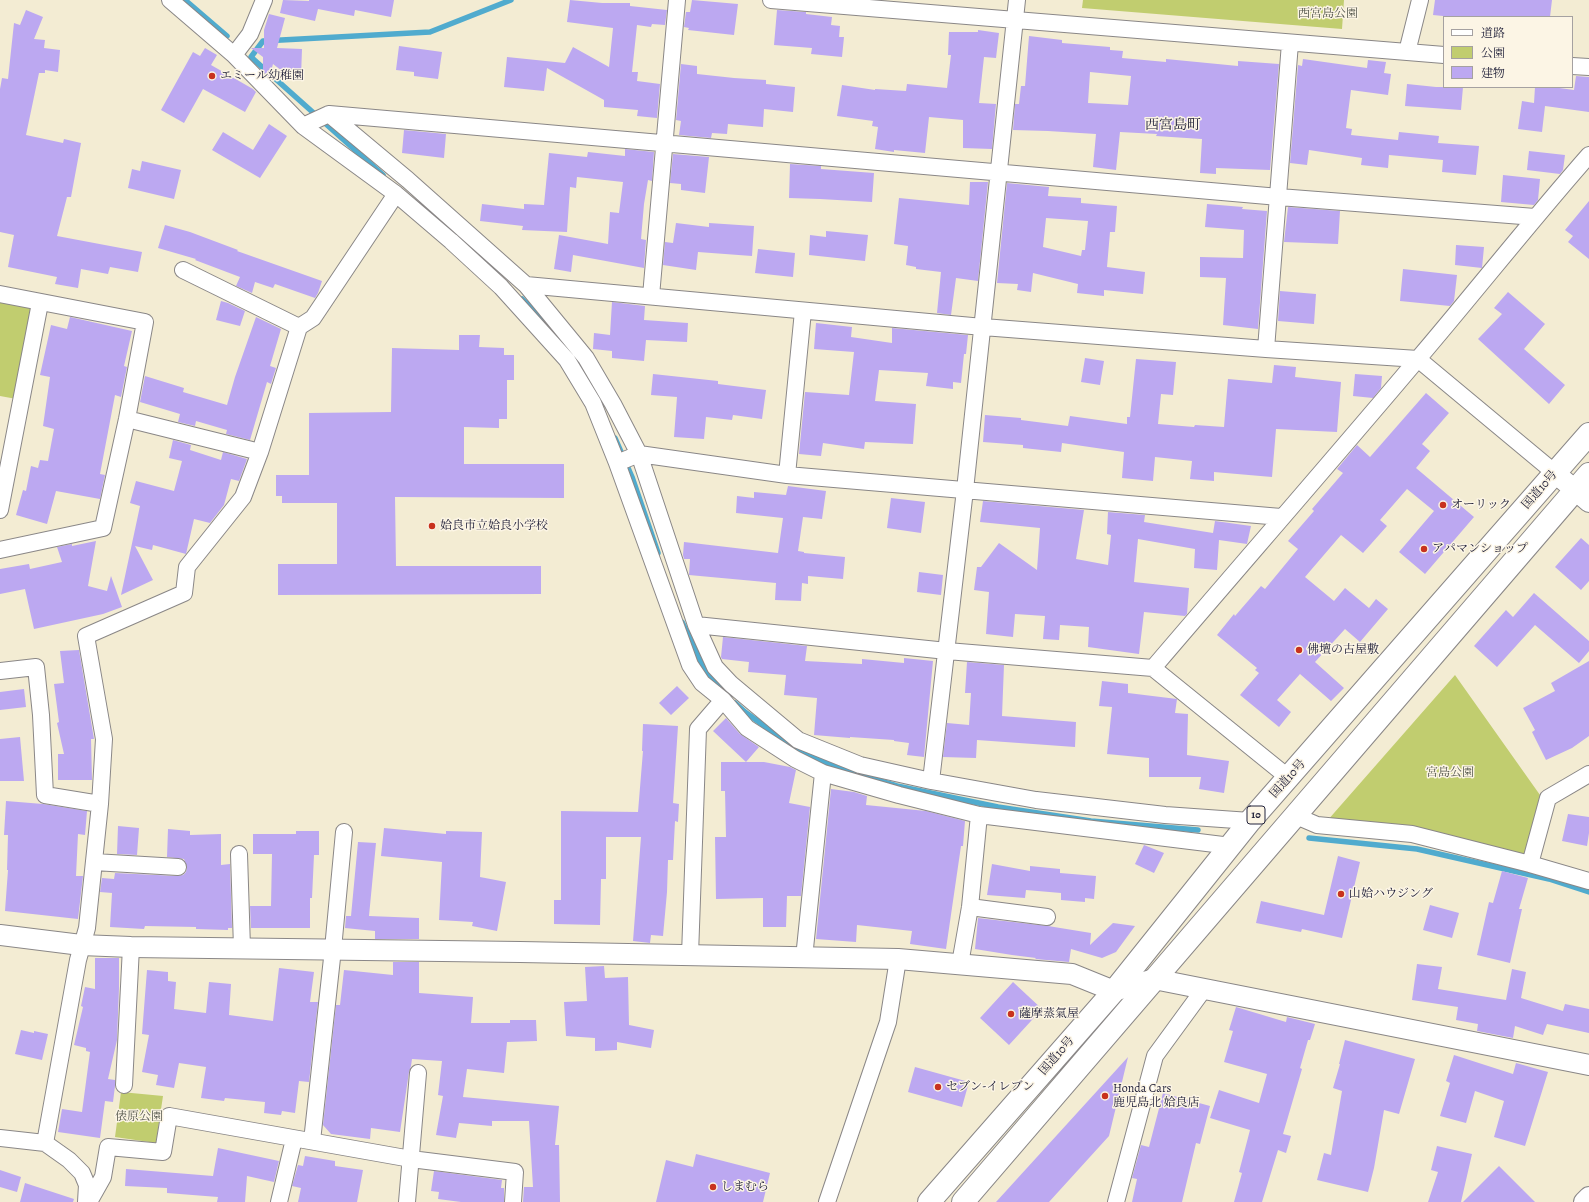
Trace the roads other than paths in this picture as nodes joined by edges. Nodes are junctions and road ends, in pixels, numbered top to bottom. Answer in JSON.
{"nodes":[{"id":1,"x":170,"y":0,"type":"edge"},
{"id":2,"x":264,"y":0,"type":"edge"},
{"id":3,"x":677,"y":0,"type":"edge"},
{"id":4,"x":771,"y":0,"type":"edge"},
{"id":5,"x":1017,"y":0,"type":"edge"},
{"id":6,"x":1420,"y":0,"type":"edge"},
{"id":7,"x":1014,"y":21,"type":"junction"},
{"id":8,"x":1290,"y":43,"type":"junction"},
{"id":9,"x":1407,"y":52,"type":"junction"},
{"id":10,"x":234,"y":55,"type":"junction"},
{"id":11,"x":1443,"y":55,"type":"edge"},
{"id":12,"x":1573,"y":66,"type":"edge"},
{"id":13,"x":1589,"y":67,"type":"edge"},
{"id":14,"x":329,"y":114,"type":"junction"},
{"id":15,"x":303,"y":126,"type":"junction"},
{"id":16,"x":665,"y":143,"type":"junction"},
{"id":17,"x":1589,"y":155,"type":"edge"},
{"id":18,"x":999,"y":172,"type":"junction"},
{"id":19,"x":396,"y":194,"type":"junction"},
{"id":20,"x":1279,"y":197,"type":"junction"},
{"id":21,"x":1535,"y":217,"type":"junction"},
{"id":22,"x":183,"y":270,"type":"dead end"},
{"id":23,"x":526,"y":285,"type":"junction"},
{"id":24,"x":0,"y":294,"type":"edge"},
{"id":25,"x":651,"y":296,"type":"junction"},
{"id":26,"x":40,"y":303,"type":"junction"},
{"id":27,"x":803,"y":311,"type":"junction"},
{"id":28,"x":299,"y":327,"type":"junction"},
{"id":29,"x":983,"y":327,"type":"junction"},
{"id":30,"x":1266,"y":349,"type":"junction"},
{"id":31,"x":1418,"y":359,"type":"junction"},
{"id":32,"x":127,"y":419,"type":"junction"},
{"id":33,"x":1589,"y":434,"type":"edge"},
{"id":34,"x":260,"y":452,"type":"junction"},
{"id":35,"x":639,"y":454,"type":"junction"},
{"id":36,"x":617,"y":463,"type":"junction"},
{"id":37,"x":1555,"y":474,"type":"junction"},
{"id":38,"x":787,"y":475,"type":"junction"},
{"id":39,"x":1584,"y":489,"type":"edge"},
{"id":40,"x":965,"y":490,"type":"junction"},
{"id":41,"x":0,"y":510,"type":"edge"},
{"id":42,"x":1281,"y":517,"type":"junction"},
{"id":43,"x":0,"y":550,"type":"edge"},
{"id":44,"x":696,"y":625,"type":"junction"},
{"id":45,"x":947,"y":651,"type":"junction"},
{"id":46,"x":1153,"y":668,"type":"junction"},
{"id":47,"x":0,"y":671,"type":"edge"},
{"id":48,"x":723,"y":700,"type":"junction"},
{"id":49,"x":823,"y":773,"type":"junction"},
{"id":50,"x":1589,"y":774,"type":"edge"},
{"id":51,"x":1290,"y":778,"type":"junction"},
{"id":52,"x":931,"y":781,"type":"junction"},
{"id":53,"x":100,"y":804,"type":"junction"},
{"id":54,"x":979,"y":815,"type":"junction"},
{"id":55,"x":1296,"y":816,"type":"junction"},
{"id":56,"x":1250,"y":821,"type":"junction"},
{"id":57,"x":344,"y":832,"type":"dead end"},
{"id":58,"x":1231,"y":846,"type":"junction"},
{"id":59,"x":239,"y":854,"type":"dead end"},
{"id":60,"x":94,"y":862,"type":"junction"},
{"id":61,"x":1530,"y":864,"type":"junction"},
{"id":62,"x":178,"y":867,"type":"dead end"},
{"id":63,"x":1589,"y":881,"type":"edge"},
{"id":64,"x":970,"y":907,"type":"junction"},
{"id":65,"x":1047,"y":918,"type":"dead end"},
{"id":66,"x":0,"y":935,"type":"edge"},
{"id":67,"x":81,"y":944,"type":"junction"},
{"id":68,"x":131,"y":947,"type":"junction"},
{"id":69,"x":242,"y":948,"type":"junction"},
{"id":70,"x":333,"y":949,"type":"junction"},
{"id":71,"x":690,"y":955,"type":"junction"},
{"id":72,"x":804,"y":958,"type":"junction"},
{"id":73,"x":898,"y":959,"type":"junction"},
{"id":74,"x":960,"y":964,"type":"junction"},
{"id":75,"x":1154,"y":979,"type":"junction"},
{"id":76,"x":1204,"y":989,"type":"junction"},
{"id":77,"x":1114,"y":991,"type":"junction"},
{"id":78,"x":1589,"y":1066,"type":"edge"},
{"id":79,"x":418,"y":1073,"type":"dead end"},
{"id":80,"x":124,"y":1085,"type":"dead end"},
{"id":81,"x":0,"y":1138,"type":"edge"},
{"id":82,"x":294,"y":1139,"type":"junction"},
{"id":83,"x":312,"y":1141,"type":"junction"},
{"id":84,"x":45,"y":1143,"type":"junction"},
{"id":85,"x":411,"y":1159,"type":"junction"},
{"id":86,"x":1589,"y":1197,"type":"edge"},
{"id":87,"x":87,"y":1202,"type":"edge"},
{"id":88,"x":279,"y":1202,"type":"edge"},
{"id":89,"x":407,"y":1202,"type":"edge"},
{"id":90,"x":513,"y":1202,"type":"edge"},
{"id":91,"x":827,"y":1202,"type":"edge"},
{"id":92,"x":929,"y":1202,"type":"edge"},
{"id":93,"x":963,"y":1202,"type":"edge"},
{"id":94,"x":1116,"y":1202,"type":"edge"},
{"id":95,"x":1584,"y":1202,"type":"edge"}],
"edges":[{"from":1,"to":10,"type":"street"},
{"from":2,"to":10,"type":"street"},
{"from":3,"to":16,"type":"street"},
{"from":4,"to":7,"type":"street"},
{"from":5,"to":7,"type":"street"},
{"from":6,"to":9,"type":"street"},
{"from":7,"to":8,"type":"street"},
{"from":7,"to":18,"type":"street"},
{"from":8,"to":9,"type":"street"},
{"from":8,"to":20,"type":"street"},
{"from":9,"to":11,"type":"street"},
{"from":10,"to":15,"type":"street"},
{"from":12,"to":13,"type":"street"},
{"from":14,"to":15,"type":"street"},
{"from":14,"to":16,"type":"street"},
{"from":14,"to":23,"type":"street"},
{"from":15,"to":19,"type":"street"},
{"from":16,"to":18,"type":"street"},
{"from":16,"to":25,"type":"street"},
{"from":17,"to":21,"type":"street"},
{"from":18,"to":20,"type":"street"},
{"from":18,"to":29,"type":"street"},
{"from":19,"to":28,"type":"street"},
{"from":19,"to":36,"type":"street"},
{"from":20,"to":21,"type":"street"},
{"from":20,"to":30,"type":"street"},
{"from":21,"to":31,"type":"street"},
{"from":22,"to":28,"type":"street"},
{"from":23,"to":25,"type":"street"},
{"from":23,"to":35,"type":"street"},
{"from":24,"to":26,"type":"street"},
{"from":25,"to":27,"type":"street"},
{"from":26,"to":32,"type":"street"},
{"from":26,"to":41,"type":"street"},
{"from":27,"to":29,"type":"street"},
{"from":27,"to":38,"type":"street"},
{"from":28,"to":34,"type":"street"},
{"from":29,"to":30,"type":"street"},
{"from":29,"to":40,"type":"street"},
{"from":30,"to":31,"type":"street"},
{"from":31,"to":37,"type":"street"},
{"from":31,"to":42,"type":"street"},
{"from":32,"to":34,"type":"street"},
{"from":32,"to":43,"type":"street"},
{"from":33,"to":37,"type":"highway","name":"国道10号","number":"10"},
{"from":34,"to":53,"type":"street"},
{"from":35,"to":36,"type":"street"},
{"from":35,"to":38,"type":"street"},
{"from":35,"to":44,"type":"street"},
{"from":36,"to":48,"type":"street"},
{"from":37,"to":39,"type":"street"},
{"from":37,"to":51,"type":"highway","name":"国道10号","number":"10"},
{"from":38,"to":40,"type":"street"},
{"from":39,"to":55,"type":"highway","name":"国道10号"},
{"from":40,"to":42,"type":"street"},
{"from":40,"to":45,"type":"street"},
{"from":42,"to":46,"type":"street"},
{"from":44,"to":45,"type":"street"},
{"from":44,"to":52,"type":"street"},
{"from":45,"to":46,"type":"street"},
{"from":45,"to":52,"type":"street"},
{"from":46,"to":51,"type":"street"},
{"from":47,"to":53,"type":"street"},
{"from":48,"to":49,"type":"street"},
{"from":48,"to":71,"type":"street"},
{"from":49,"to":54,"type":"street"},
{"from":49,"to":72,"type":"street"},
{"from":50,"to":61,"type":"street"},
{"from":51,"to":56,"type":"highway","name":"国道10号","number":"10"},
{"from":52,"to":56,"type":"street"},
{"from":53,"to":60,"type":"street"},
{"from":54,"to":58,"type":"street"},
{"from":54,"to":64,"type":"street"},
{"from":55,"to":61,"type":"street"},
{"from":55,"to":75,"type":"highway","name":"国道10号"},
{"from":56,"to":58,"type":"highway","name":"国道10号","number":"10"},
{"from":57,"to":70,"type":"street"},
{"from":58,"to":77,"type":"highway","name":"国道10号","number":"10"},
{"from":59,"to":69,"type":"street"},
{"from":60,"to":62,"type":"street"},
{"from":60,"to":67,"type":"street"},
{"from":61,"to":63,"type":"street"},
{"from":64,"to":65,"type":"street"},
{"from":64,"to":74,"type":"street"},
{"from":66,"to":67,"type":"street"},
{"from":67,"to":68,"type":"street"},
{"from":67,"to":84,"type":"street"},
{"from":68,"to":69,"type":"street"},
{"from":68,"to":80,"type":"street"},
{"from":69,"to":70,"type":"street"},
{"from":70,"to":71,"type":"street"},
{"from":70,"to":83,"type":"street"},
{"from":71,"to":72,"type":"street"},
{"from":72,"to":73,"type":"street"},
{"from":73,"to":74,"type":"street"},
{"from":73,"to":91,"type":"street"},
{"from":74,"to":77,"type":"street"},
{"from":75,"to":76,"type":"street"},
{"from":75,"to":77,"type":"street"},
{"from":75,"to":93,"type":"highway","name":"国道10号"},
{"from":76,"to":78,"type":"street"},
{"from":76,"to":94,"type":"street"},
{"from":77,"to":92,"type":"highway","name":"国道10号","number":"10"},
{"from":79,"to":85,"type":"street"},
{"from":81,"to":84,"type":"street"},
{"from":82,"to":83,"type":"street"},
{"from":82,"to":87,"type":"street"},
{"from":82,"to":88,"type":"street"},
{"from":83,"to":85,"type":"street"},
{"from":84,"to":87,"type":"street"},
{"from":85,"to":89,"type":"street"},
{"from":85,"to":90,"type":"street"},
{"from":86,"to":95,"type":"street"}]}
